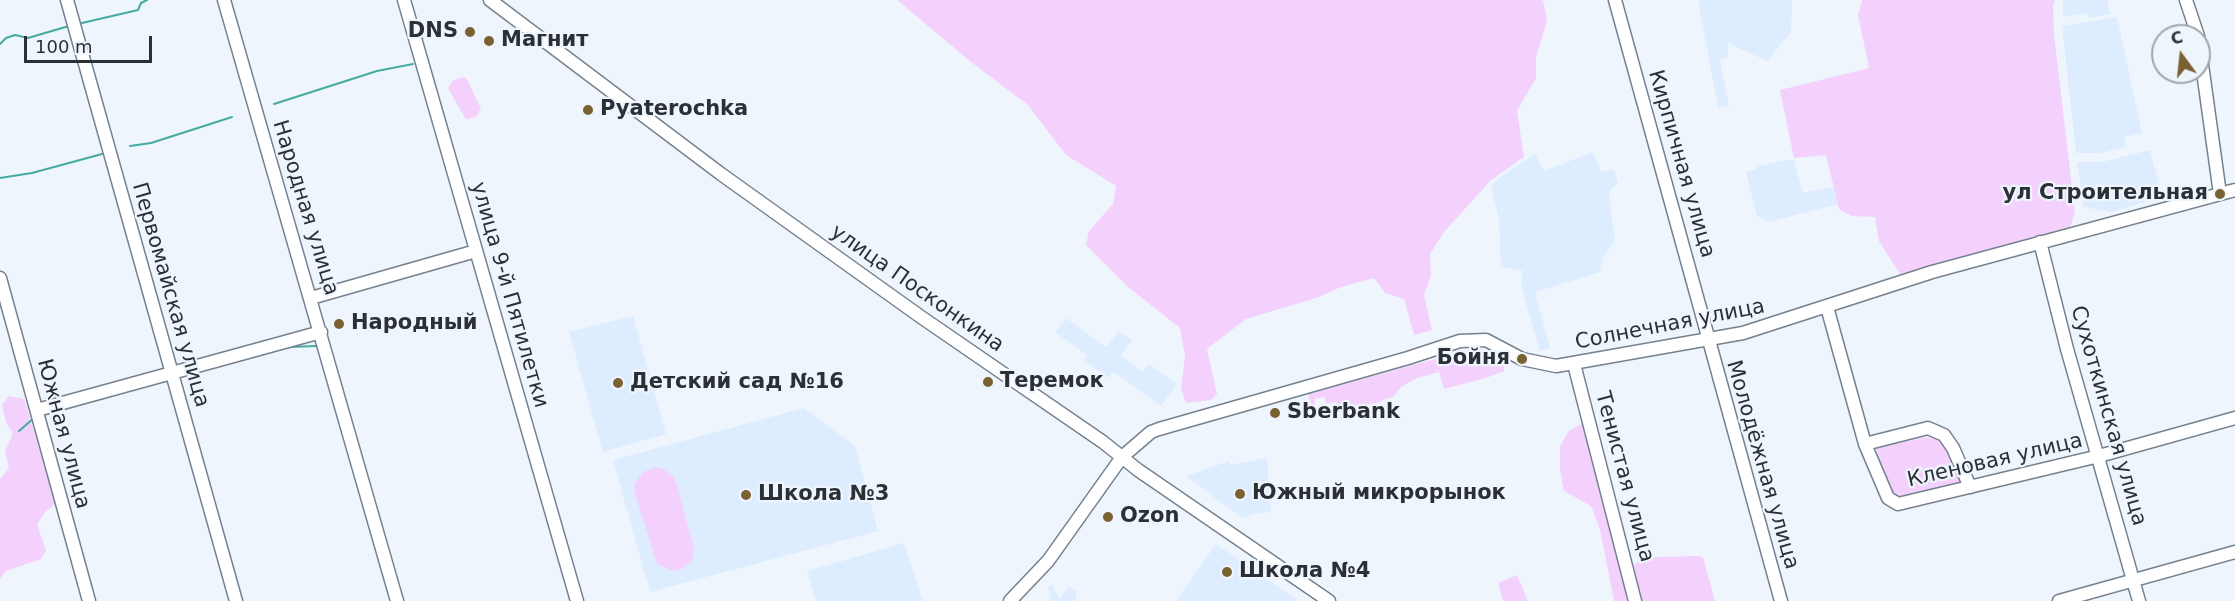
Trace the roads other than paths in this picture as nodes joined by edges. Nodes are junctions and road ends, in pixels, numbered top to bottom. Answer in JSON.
{"nodes":[{"id":1,"x":67,"y":0,"type":"edge"},
{"id":2,"x":224,"y":0,"type":"edge"},
{"id":3,"x":404,"y":0,"type":"edge"},
{"id":4,"x":490,"y":0,"type":"edge"},
{"id":5,"x":1615,"y":0,"type":"edge"},
{"id":6,"x":2186,"y":0,"type":"edge"},
{"id":7,"x":2194,"y":24,"type":"edge"},
{"id":8,"x":2205,"y":84,"type":"edge"},
{"id":9,"x":2235,"y":190,"type":"edge"},
{"id":10,"x":2220,"y":194,"type":"junction"},
{"id":11,"x":2040,"y":242,"type":"junction"},
{"id":12,"x":476,"y":251,"type":"junction"},
{"id":13,"x":0,"y":278,"type":"edge"},
{"id":14,"x":311,"y":298,"type":"junction"},
{"id":15,"x":1827,"y":307,"type":"junction"},
{"id":16,"x":321,"y":332,"type":"junction"},
{"id":17,"x":1706,"y":339,"type":"junction"},
{"id":18,"x":1574,"y":364,"type":"junction"},
{"id":19,"x":172,"y":372,"type":"junction"},
{"id":20,"x":37,"y":410,"type":"junction"},
{"id":21,"x":2235,"y":418,"type":"edge"},
{"id":22,"x":1864,"y":444,"type":"junction"},
{"id":23,"x":2099,"y":456,"type":"junction"},
{"id":24,"x":1122,"y":457,"type":"junction"},
{"id":25,"x":1970,"y":487,"type":"junction"},
{"id":26,"x":2235,"y":552,"type":"edge"},
{"id":27,"x":2133,"y":579,"type":"junction"},
{"id":28,"x":88,"y":601,"type":"edge"},
{"id":29,"x":236,"y":601,"type":"edge"},
{"id":30,"x":397,"y":601,"type":"edge"},
{"id":31,"x":577,"y":601,"type":"edge"},
{"id":32,"x":1010,"y":601,"type":"edge"},
{"id":33,"x":1329,"y":601,"type":"edge"},
{"id":34,"x":1635,"y":601,"type":"edge"},
{"id":35,"x":1781,"y":601,"type":"edge"},
{"id":36,"x":2059,"y":601,"type":"edge"},
{"id":37,"x":2139,"y":601,"type":"edge"}],
"edges":[{"from":1,"to":19,"type":"street","name":"Первомайская улица"},
{"from":2,"to":14,"type":"street","name":"Народная улица"},
{"from":3,"to":12,"type":"street","name":"улица 9-й Пятилетки"},
{"from":4,"to":24,"type":"street","name":"улица Посконкина"},
{"from":5,"to":17,"type":"street","name":"Кирпичная улица"},
{"from":6,"to":7,"type":"street"},
{"from":8,"to":10,"type":"street"},
{"from":9,"to":10,"type":"street","name":"Солнечная улица"},
{"from":10,"to":11,"type":"street","name":"Солнечная улица"},
{"from":11,"to":15,"type":"street","name":"Солнечная улица"},
{"from":11,"to":23,"type":"street","name":"Сухоткинская улица"},
{"from":12,"to":14,"type":"street"},
{"from":12,"to":31,"type":"street","name":"улица 9-й Пятилетки"},
{"from":13,"to":20,"type":"street","name":"Южная улица"},
{"from":14,"to":16,"type":"street","name":"Народная улица"},
{"from":15,"to":17,"type":"street","name":"Солнечная улица"},
{"from":15,"to":22,"type":"street","name":"Кленовая улица"},
{"from":16,"to":19,"type":"street"},
{"from":16,"to":30,"type":"street","name":"Народная улица"},
{"from":17,"to":18,"type":"street","name":"Солнечная улица"},
{"from":17,"to":35,"type":"street","name":"Молодёжная улица"},
{"from":18,"to":24,"type":"street","name":"Солнечная улица"},
{"from":18,"to":34,"type":"street","name":"Тенистая улица"},
{"from":19,"to":20,"type":"street"},
{"from":19,"to":29,"type":"street","name":"Первомайская улица"},
{"from":20,"to":28,"type":"street","name":"Южная улица"},
{"from":21,"to":23,"type":"street","name":"Кленовая улица"},
{"from":22,"to":25,"type":"street"},
{"from":22,"to":25,"type":"street","name":"Кленовая улица"},
{"from":23,"to":25,"type":"street","name":"Кленовая улица"},
{"from":23,"to":27,"type":"street","name":"Сухоткинская улица"},
{"from":24,"to":32,"type":"street","name":"Солнечная улица"},
{"from":24,"to":33,"type":"street","name":"улица Посконкина"},
{"from":26,"to":27,"type":"street"},
{"from":27,"to":36,"type":"street"},
{"from":27,"to":37,"type":"street","name":"Сухоткинская улица"}]}
